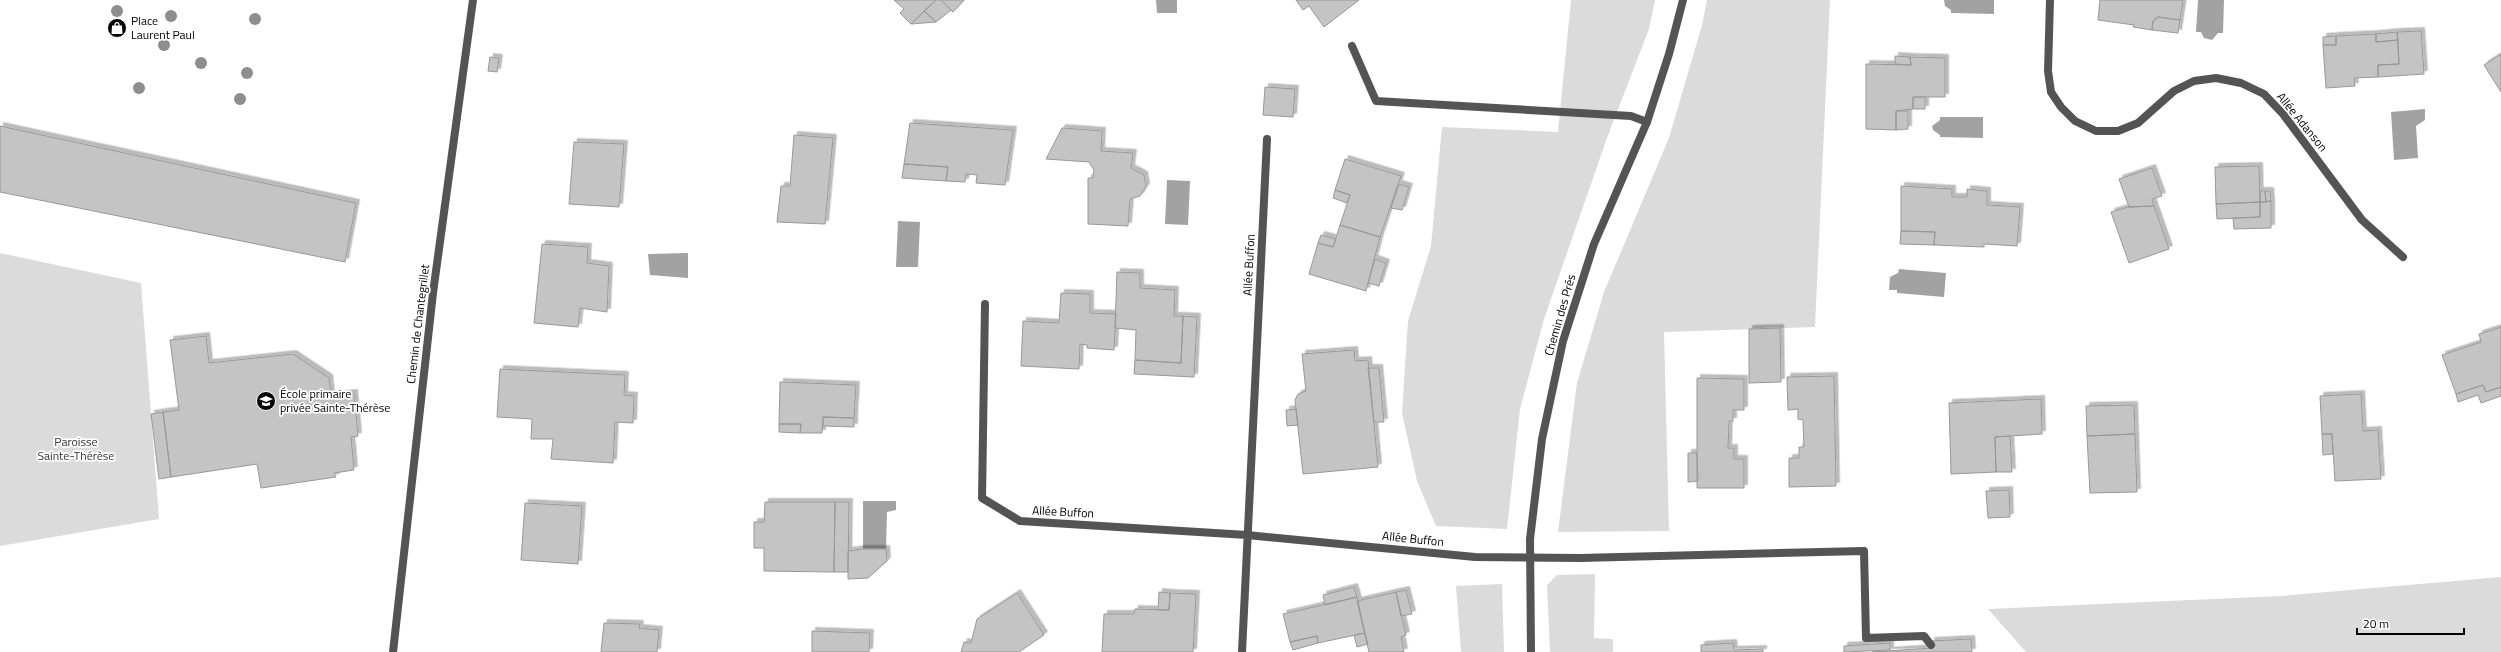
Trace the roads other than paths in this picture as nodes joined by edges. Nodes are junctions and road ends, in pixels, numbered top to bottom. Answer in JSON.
{"nodes":[{"id":1,"x":473,"y":0,"type":"edge"},
{"id":2,"x":1683,"y":0,"type":"edge"},
{"id":3,"x":2050,"y":0,"type":"edge"},
{"id":4,"x":1352,"y":46,"type":"dead end"},
{"id":5,"x":1646,"y":122,"type":"junction"},
{"id":6,"x":1267,"y":139,"type":"dead end"},
{"id":7,"x":2403,"y":257,"type":"dead end"},
{"id":8,"x":985,"y":304,"type":"dead end"},
{"id":9,"x":1247,"y":535,"type":"junction"},
{"id":10,"x":1529,"y":557,"type":"junction"},
{"id":11,"x":1931,"y":644,"type":"dead end"},
{"id":12,"x":393,"y":652,"type":"edge"},
{"id":13,"x":1242,"y":652,"type":"edge"},
{"id":14,"x":1531,"y":652,"type":"edge"}],
"edges":[{"from":1,"to":12,"type":"street","name":"Chemin de Chantegrillet"},
{"from":2,"to":5,"type":"street","name":"Chemin des Prés"},
{"from":3,"to":7,"type":"street","name":"Allée Adanson"},
{"from":4,"to":5,"type":"street"},
{"from":5,"to":10,"type":"street","name":"Chemin des Prés"},
{"from":6,"to":9,"type":"street","name":"Allée Buffon"},
{"from":8,"to":9,"type":"street","name":"Allée Buffon"},
{"from":9,"to":10,"type":"street","name":"Allée Buffon"},
{"from":9,"to":13,"type":"street","name":"Allée Buffon"},
{"from":10,"to":11,"type":"street","name":"Allée Buffon"},
{"from":10,"to":14,"type":"street","name":"Chemin des Prés"}]}
